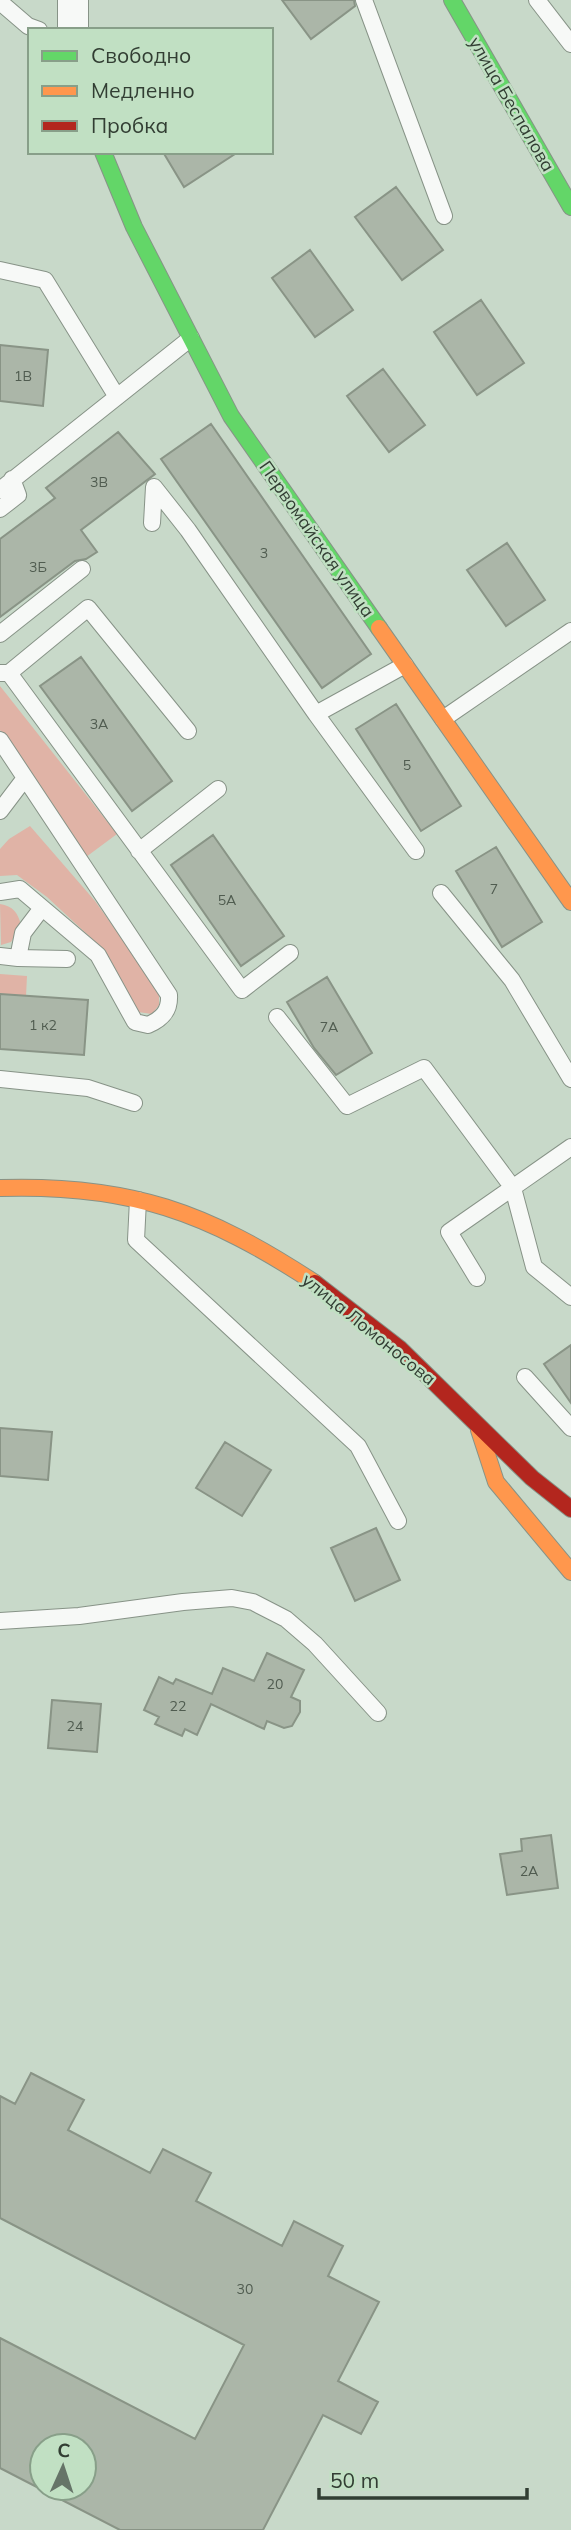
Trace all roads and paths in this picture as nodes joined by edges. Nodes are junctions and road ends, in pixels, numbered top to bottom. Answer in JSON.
{"nodes":[{"id":1,"x":73,"y":0,"type":"edge"},
{"id":2,"x":364,"y":0,"type":"edge"},
{"id":3,"x":452,"y":0,"type":"edge"},
{"id":4,"x":537,"y":0,"type":"edge"},
{"id":5,"x":0,"y":2,"type":"edge"},
{"id":6,"x":34,"y":28,"type":"edge"},
{"id":7,"x":73,"y":28,"type":"edge"},
{"id":8,"x":571,"y":44,"type":"edge"},
{"id":9,"x":104,"y":154,"type":"edge"},
{"id":10,"x":571,"y":207,"type":"edge"},
{"id":11,"x":444,"y":216,"type":"dead end"},
{"id":12,"x":0,"y":270,"type":"edge"},
{"id":13,"x":191,"y":338,"type":"junction"},
{"id":14,"x":117,"y":397,"type":"junction"},
{"id":15,"x":6,"y":485,"type":"edge"},
{"id":16,"x":0,"y":509,"type":"edge"},
{"id":17,"x":152,"y":523,"type":"dead end"},
{"id":18,"x":82,"y":569,"type":"dead end"},
{"id":19,"x":571,"y":631,"type":"edge"},
{"id":20,"x":0,"y":634,"type":"edge"},
{"id":21,"x":405,"y":665,"type":"junction"},
{"id":22,"x":5,"y":673,"type":"edge"},
{"id":23,"x":316,"y":715,"type":"junction"},
{"id":24,"x":443,"y":719,"type":"junction"},
{"id":25,"x":188,"y":732,"type":"dead end"},
{"id":26,"x":0,"y":740,"type":"edge"},
{"id":27,"x":25,"y":778,"type":"junction"},
{"id":28,"x":218,"y":789,"type":"dead end"},
{"id":29,"x":0,"y":811,"type":"edge"},
{"id":30,"x":139,"y":851,"type":"junction"},
{"id":31,"x":416,"y":851,"type":"dead end"},
{"id":32,"x":0,"y":892,"type":"edge"},
{"id":33,"x":441,"y":893,"type":"dead end"},
{"id":34,"x":571,"y":902,"type":"edge"},
{"id":35,"x":42,"y":908,"type":"junction"},
{"id":36,"x":290,"y":953,"type":"dead end"},
{"id":37,"x":0,"y":956,"type":"edge"},
{"id":38,"x":18,"y":958,"type":"junction"},
{"id":39,"x":67,"y":959,"type":"dead end"},
{"id":40,"x":277,"y":1017,"type":"dead end"},
{"id":41,"x":0,"y":1079,"type":"edge"},
{"id":42,"x":571,"y":1079,"type":"edge"},
{"id":43,"x":134,"y":1103,"type":"dead end"},
{"id":44,"x":571,"y":1147,"type":"edge"},
{"id":45,"x":0,"y":1188,"type":"edge"},
{"id":46,"x":513,"y":1188,"type":"junction"},
{"id":47,"x":138,"y":1200,"type":"junction"},
{"id":48,"x":477,"y":1278,"type":"dead end"},
{"id":49,"x":571,"y":1297,"type":"edge"},
{"id":50,"x":525,"y":1377,"type":"dead end"},
{"id":51,"x":476,"y":1421,"type":"junction"},
{"id":52,"x":571,"y":1428,"type":"edge"},
{"id":53,"x":571,"y":1509,"type":"edge"},
{"id":54,"x":398,"y":1521,"type":"dead end"},
{"id":55,"x":571,"y":1572,"type":"edge"},
{"id":56,"x":0,"y":1621,"type":"edge"},
{"id":57,"x":378,"y":1713,"type":"dead end"}],
"edges":[{"from":1,"to":7,"type":"street"},
{"from":2,"to":11,"type":"lane"},
{"from":3,"to":10,"type":"street","name":"улица Беспалова"},
{"from":4,"to":8,"type":"lane"},
{"from":5,"to":6,"type":"lane"},
{"from":9,"to":13,"type":"street","name":"Первомайская улица"},
{"from":12,"to":14,"type":"lane"},
{"from":13,"to":14,"type":"lane"},
{"from":13,"to":21,"type":"street","name":"Первомайская улица"},
{"from":14,"to":15,"type":"lane"},
{"from":15,"to":16,"type":"lane"},
{"from":17,"to":23,"type":"lane"},
{"from":18,"to":20,"type":"lane"},
{"from":19,"to":24,"type":"lane"},
{"from":21,"to":23,"type":"lane"},
{"from":21,"to":24,"type":"street","name":"Первомайская улица"},
{"from":22,"to":25,"type":"lane"},
{"from":22,"to":30,"type":"lane"},
{"from":23,"to":31,"type":"lane"},
{"from":24,"to":34,"type":"street","name":"Первомайская улица"},
{"from":26,"to":27,"type":"lane"},
{"from":27,"to":29,"type":"lane"},
{"from":27,"to":35,"type":"lane"},
{"from":28,"to":30,"type":"lane"},
{"from":30,"to":36,"type":"lane"},
{"from":32,"to":35,"type":"lane"},
{"from":33,"to":42,"type":"lane"},
{"from":35,"to":38,"type":"lane"},
{"from":37,"to":38,"type":"lane"},
{"from":38,"to":39,"type":"lane"},
{"from":40,"to":46,"type":"lane"},
{"from":41,"to":43,"type":"lane"},
{"from":44,"to":46,"type":"lane"},
{"from":45,"to":47,"type":"street","name":"улица Ломоносова"},
{"from":46,"to":48,"type":"lane"},
{"from":46,"to":49,"type":"lane"},
{"from":47,"to":51,"type":"street","name":"улица Ломоносова"},
{"from":47,"to":54,"type":"lane"},
{"from":50,"to":52,"type":"lane"},
{"from":51,"to":53,"type":"street"},
{"from":51,"to":55,"type":"street","name":"улица Ломоносова"},
{"from":56,"to":57,"type":"lane"}]}
